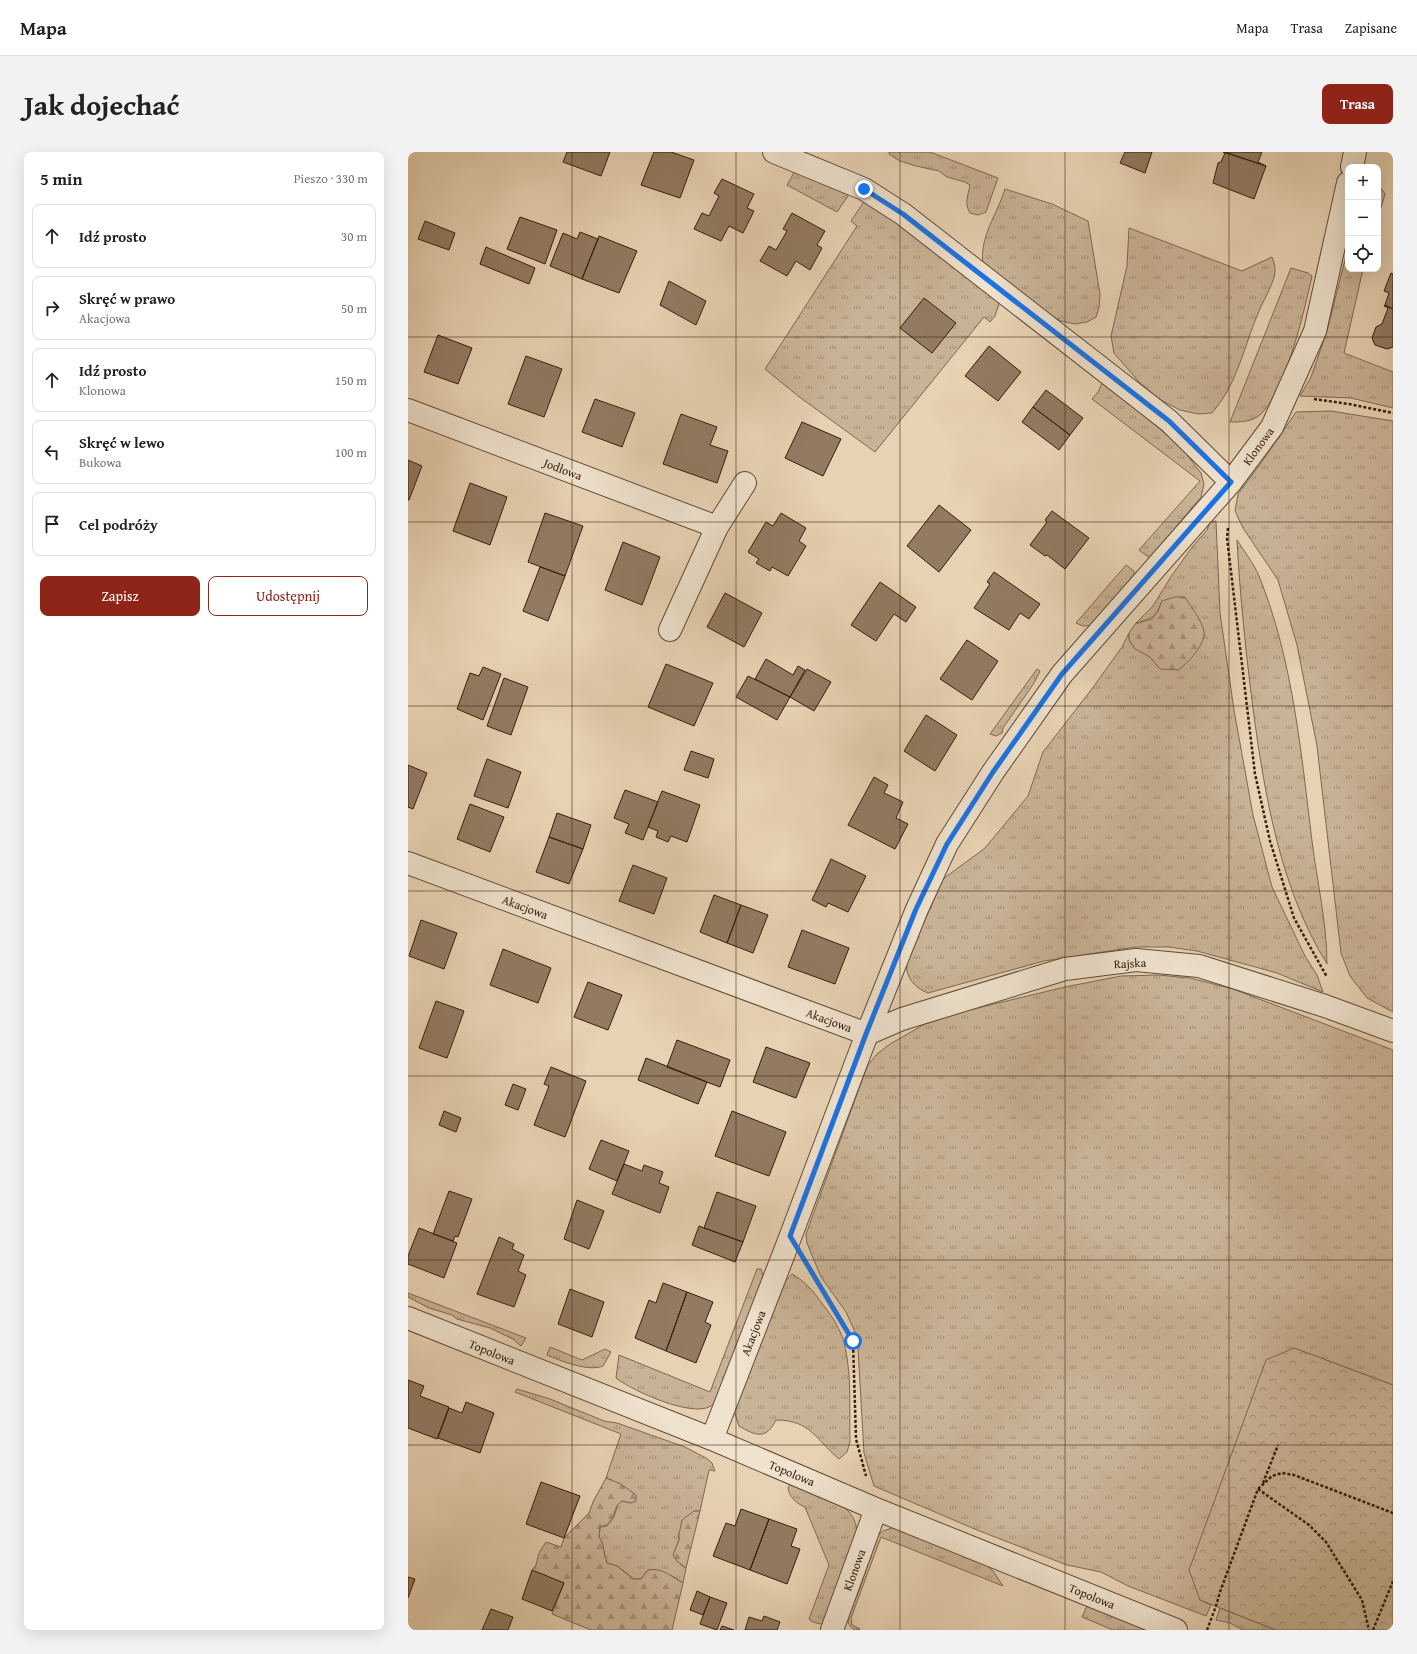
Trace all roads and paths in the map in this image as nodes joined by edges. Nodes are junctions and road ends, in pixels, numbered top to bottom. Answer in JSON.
{"nodes":[{"id":1,"x":774,"y":152,"type":"edge"},
{"id":2,"x":1355,"y":152,"type":"edge"},
{"id":3,"x":1353,"y":164,"type":"edge"},
{"id":4,"x":1345,"y":196,"type":"edge"},
{"id":5,"x":1284,"y":401,"type":"junction"},
{"id":6,"x":408,"y":410,"type":"edge"},
{"id":7,"x":1393,"y":413,"type":"edge"},
{"id":8,"x":745,"y":482,"type":"dead end"},
{"id":9,"x":1231,"y":482,"type":"junction"},
{"id":10,"x":1228,"y":524,"type":"dead end"},
{"id":11,"x":717,"y":527,"type":"junction"},
{"id":12,"x":670,"y":630,"type":"dead end"},
{"id":13,"x":408,"y":863,"type":"edge"},
{"id":14,"x":1328,"y":979,"type":"dead end"},
{"id":15,"x":1393,"y":1032,"type":"edge"},
{"id":16,"x":866,"y":1034,"type":"junction"},
{"id":17,"x":790,"y":1236,"type":"junction"},
{"id":18,"x":408,"y":1318,"type":"edge"},
{"id":19,"x":712,"y":1439,"type":"junction"},
{"id":20,"x":1278,"y":1445,"type":"dead end"},
{"id":21,"x":1263,"y":1483,"type":"junction"},
{"id":22,"x":1258,"y":1489,"type":"junction"},
{"id":23,"x":876,"y":1509,"type":"junction"},
{"id":24,"x":1393,"y":1514,"type":"edge"},
{"id":25,"x":1393,"y":1581,"type":"edge"},
{"id":26,"x":832,"y":1630,"type":"edge"},
{"id":27,"x":1176,"y":1630,"type":"edge"},
{"id":28,"x":1207,"y":1630,"type":"edge"},
{"id":29,"x":1369,"y":1630,"type":"edge"},
{"id":30,"x":1373,"y":1630,"type":"edge"}],
"edges":[{"from":1,"to":9,"type":"street"},
{"from":2,"to":3,"type":"street"},
{"from":4,"to":5,"type":"street","name":"Klonowa"},
{"from":5,"to":7,"type":"path"},
{"from":5,"to":9,"type":"street","name":"Klonowa"},
{"from":6,"to":11,"type":"street","name":"Jodłowa"},
{"from":8,"to":11,"type":"street"},
{"from":9,"to":16,"type":"street","name":"Klonowa"},
{"from":10,"to":14,"type":"path"},
{"from":11,"to":12,"type":"street"},
{"from":13,"to":16,"type":"street","name":"Akacjowa"},
{"from":15,"to":16,"type":"street","name":"Rajska"},
{"from":16,"to":17,"type":"street","name":"Akacjowa"},
{"from":17,"to":19,"type":"street","name":"Akacjowa"},
{"from":17,"to":23,"type":"path"},
{"from":18,"to":19,"type":"street","name":"Topolowa"},
{"from":19,"to":23,"type":"street","name":"Topolowa"},
{"from":20,"to":21,"type":"path"},
{"from":21,"to":22,"type":"path"},
{"from":21,"to":24,"type":"path"},
{"from":22,"to":28,"type":"path"},
{"from":22,"to":29,"type":"path"},
{"from":23,"to":26,"type":"street","name":"Klonowa"},
{"from":23,"to":27,"type":"street","name":"Topolowa"},
{"from":25,"to":30,"type":"path"}]}
